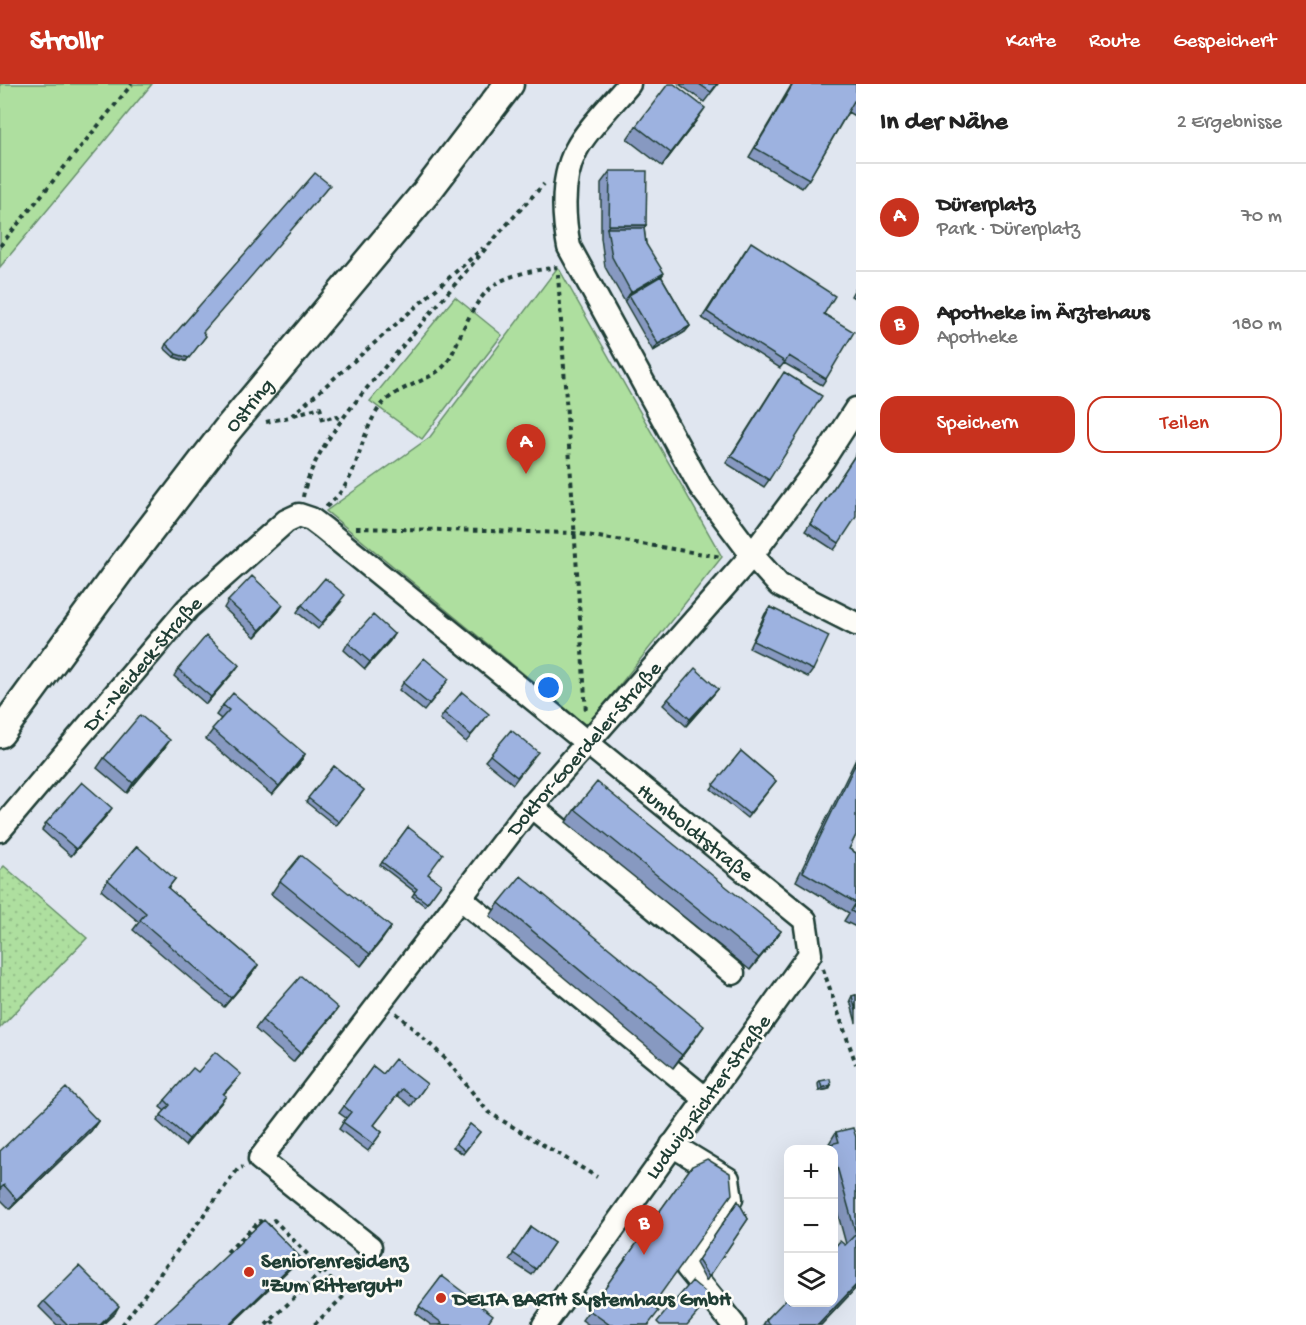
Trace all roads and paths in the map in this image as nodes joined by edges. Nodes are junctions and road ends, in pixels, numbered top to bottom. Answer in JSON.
{"nodes":[{"id":1,"x":132,"y":84,"type":"edge"},
{"id":2,"x":509,"y":84,"type":"edge"},
{"id":3,"x":629,"y":84,"type":"edge"},
{"id":4,"x":545,"y":183,"type":"dead end"},
{"id":5,"x":492,"y":240,"type":"junction"},
{"id":6,"x":0,"y":246,"type":"edge"},
{"id":7,"x":566,"y":261,"type":"junction"},
{"id":8,"x":856,"y":409,"type":"edge"},
{"id":9,"x":290,"y":417,"type":"junction"},
{"id":10,"x":340,"y":420,"type":"junction"},
{"id":11,"x":227,"y":430,"type":"junction"},
{"id":12,"x":311,"y":520,"type":"junction"},
{"id":13,"x":574,"y":533,"type":"junction"},
{"id":14,"x":752,"y":555,"type":"junction"},
{"id":15,"x":722,"y":556,"type":"dead end"},
{"id":16,"x":856,"y":624,"type":"edge"},
{"id":17,"x":586,"y":714,"type":"dead end"},
{"id":18,"x":0,"y":733,"type":"edge"},
{"id":19,"x":589,"y":743,"type":"junction"},
{"id":20,"x":531,"y":806,"type":"junction"},
{"id":21,"x":0,"y":830,"type":"edge"},
{"id":22,"x":460,"y":898,"type":"junction"},
{"id":23,"x":805,"y":920,"type":"joint"},
{"id":24,"x":733,"y":973,"type":"dead end"},
{"id":25,"x":828,"y":981,"type":"dead end"},
{"id":26,"x":382,"y":1000,"type":"junction"},
{"id":27,"x":856,"y":1065,"type":"edge"},
{"id":28,"x":706,"y":1099,"type":"junction"},
{"id":29,"x":672,"y":1145,"type":"junction"},
{"id":30,"x":260,"y":1159,"type":"junction"},
{"id":31,"x":597,"y":1177,"type":"dead end"},
{"id":32,"x":370,"y":1247,"type":"dead end"},
{"id":33,"x":227,"y":1252,"type":"edge"},
{"id":34,"x":323,"y":1270,"type":"junction"},
{"id":35,"x":271,"y":1321,"type":"junction"},
{"id":36,"x":122,"y":1325,"type":"edge"},
{"id":37,"x":266,"y":1325,"type":"edge"},
{"id":38,"x":275,"y":1325,"type":"edge"},
{"id":39,"x":314,"y":1325,"type":"edge"},
{"id":40,"x":544,"y":1325,"type":"edge"},
{"id":41,"x":734,"y":1325,"type":"edge"}],
"edges":[{"from":1,"to":6,"type":"path"},
{"from":2,"to":11,"type":"main road","name":"Ostring"},
{"from":3,"to":7,"type":"street"},
{"from":4,"to":5,"type":"path"},
{"from":5,"to":9,"type":"path"},
{"from":5,"to":10,"type":"path"},
{"from":7,"to":12,"type":"path"},
{"from":7,"to":13,"type":"path"},
{"from":7,"to":14,"type":"street"},
{"from":8,"to":14,"type":"street","name":"Doktor-Goerdeler-Straße"},
{"from":9,"to":10,"type":"path"},
{"from":9,"to":11,"type":"path"},
{"from":10,"to":12,"type":"path"},
{"from":11,"to":18,"type":"main road","name":"Ostring"},
{"from":12,"to":13,"type":"path"},
{"from":12,"to":19,"type":"street","name":"Humboldtstraße"},
{"from":12,"to":21,"type":"street","name":"Dr.-Neideck-Straße"},
{"from":13,"to":15,"type":"path"},
{"from":13,"to":17,"type":"path"},
{"from":14,"to":16,"type":"street"},
{"from":14,"to":19,"type":"street","name":"Doktor-Goerdeler-Straße"},
{"from":19,"to":20,"type":"street","name":"Doktor-Goerdeler-Straße"},
{"from":19,"to":23,"type":"street","name":"Humboldtstraße"},
{"from":20,"to":22,"type":"street","name":"Doktor-Goerdeler-Straße"},
{"from":20,"to":24,"type":"street"},
{"from":22,"to":26,"type":"street","name":"Doktor-Goerdeler-Straße"},
{"from":22,"to":28,"type":"street"},
{"from":23,"to":28,"type":"street","name":"Ludwig-Richter-Straße"},
{"from":25,"to":27,"type":"path"},
{"from":26,"to":30,"type":"street","name":"Doktor-Goerdeler-Straße"},
{"from":26,"to":31,"type":"path"},
{"from":28,"to":29,"type":"street","name":"Ludwig-Richter-Straße"},
{"from":29,"to":40,"type":"street","name":"Ludwig-Richter-Straße"},
{"from":29,"to":41,"type":"street"},
{"from":30,"to":32,"type":"street"},
{"from":30,"to":36,"type":"path"},
{"from":33,"to":34,"type":"path"},
{"from":34,"to":35,"type":"path"},
{"from":34,"to":39,"type":"path"},
{"from":35,"to":37,"type":"path"},
{"from":35,"to":38,"type":"path"}]}
